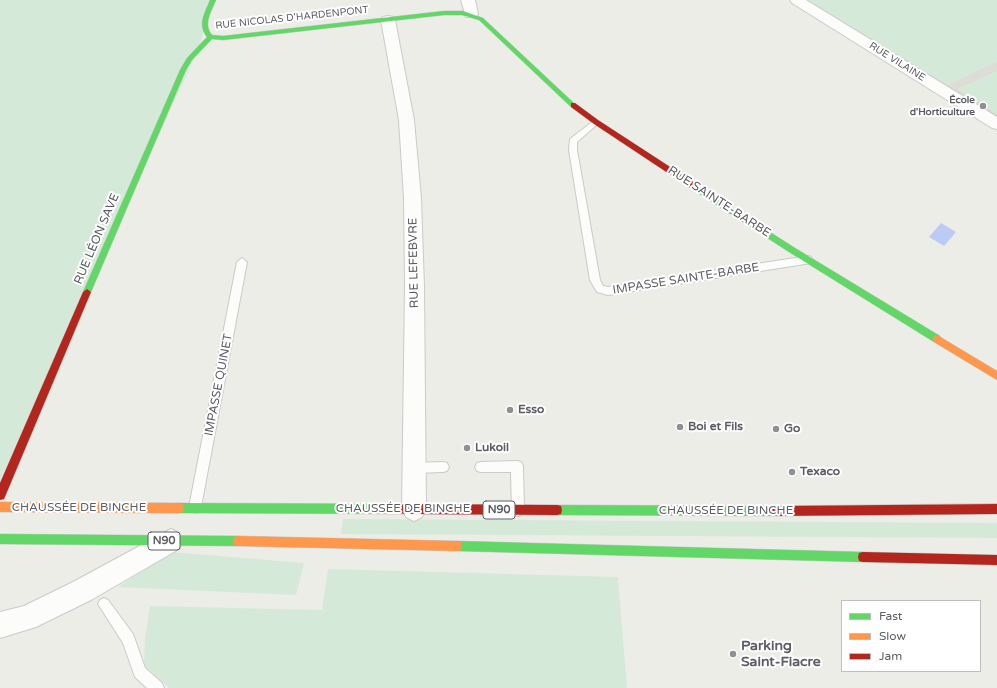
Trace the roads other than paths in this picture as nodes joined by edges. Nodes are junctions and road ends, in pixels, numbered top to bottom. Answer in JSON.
{"nodes":[{"id":1,"x":213,"y":0,"type":"edge"},
{"id":2,"x":468,"y":0,"type":"edge"},
{"id":3,"x":797,"y":0,"type":"edge"},
{"id":4,"x":471,"y":14,"type":"junction"},
{"id":5,"x":388,"y":20,"type":"junction"},
{"id":6,"x":210,"y":37,"type":"junction"},
{"id":7,"x":596,"y":122,"type":"junction"},
{"id":8,"x":997,"y":124,"type":"edge"},
{"id":9,"x":808,"y":260,"type":"junction"},
{"id":10,"x":242,"y":262,"type":"dead end"},
{"id":11,"x":997,"y":376,"type":"edge"},
{"id":12,"x":481,"y":466,"type":"dead end"},
{"id":13,"x":443,"y":467,"type":"dead end"},
{"id":14,"x":414,"y":468,"type":"junction"},
{"id":15,"x":0,"y":495,"type":"edge"},
{"id":16,"x":0,"y":508,"type":"edge"},
{"id":17,"x":195,"y":508,"type":"junction"},
{"id":18,"x":414,"y":509,"type":"junction"},
{"id":19,"x":997,"y":509,"type":"edge"},
{"id":20,"x":518,"y":510,"type":"junction"},
{"id":21,"x":0,"y":539,"type":"edge"},
{"id":22,"x":171,"y":541,"type":"junction"},
{"id":23,"x":997,"y":560,"type":"edge"},
{"id":24,"x":104,"y":604,"type":"dead end"},
{"id":25,"x":0,"y":625,"type":"edge"},
{"id":26,"x":156,"y":688,"type":"edge"}],
"edges":[{"from":1,"to":6,"type":"street"},
{"from":2,"to":4,"type":"street"},
{"from":3,"to":8,"type":"street","name":"RUE VILAINE"},
{"from":4,"to":5,"type":"street","name":"RUE NICOLAS D'HARDENPONT"},
{"from":4,"to":7,"type":"street","name":"RUE SAINTE-BARBE"},
{"from":5,"to":6,"type":"street","name":"RUE NICOLAS D'HARDENPONT"},
{"from":5,"to":14,"type":"street","name":"RUE LEFEBVRE"},
{"from":6,"to":15,"type":"street","name":"RUE LÉON SAVE"},
{"from":7,"to":9,"type":"street","name":"RUE SAINTE-BARBE"},
{"from":7,"to":9,"type":"lane","name":"IMPASSE SAINTE-BARBE"},
{"from":9,"to":11,"type":"street","name":"RUE SAINTE-BARBE"},
{"from":10,"to":17,"type":"lane","name":"IMPASSE QUINET"},
{"from":12,"to":20,"type":"lane"},
{"from":13,"to":14,"type":"lane"},
{"from":14,"to":18,"type":"street","name":"RUE LEFEBVRE"},
{"from":16,"to":17,"type":"street","name":"CHAUSSÉE DE BINCHE","number":"N90"},
{"from":17,"to":18,"type":"street","name":"CHAUSSÉE DE BINCHE","number":"N90"},
{"from":18,"to":20,"type":"street","name":"CHAUSSÉE DE BINCHE","number":"N90"},
{"from":19,"to":20,"type":"street","name":"CHAUSSÉE DE BINCHE","number":"N90"},
{"from":21,"to":22,"type":"street","number":"N90"},
{"from":22,"to":23,"type":"street","number":"N90"},
{"from":22,"to":25,"type":"street"},
{"from":24,"to":26,"type":"lane"}]}
